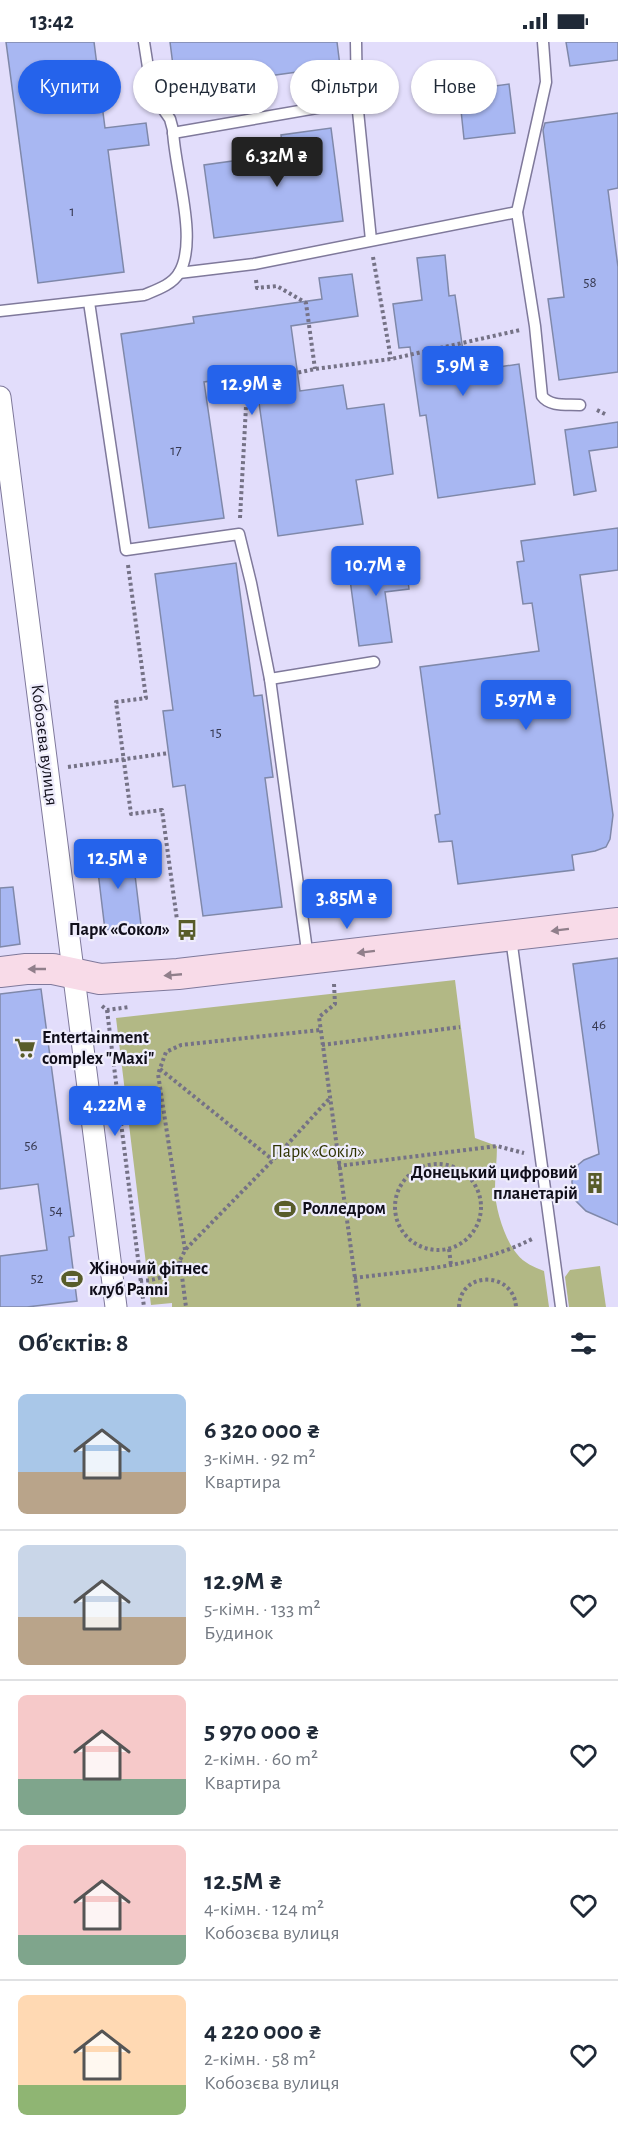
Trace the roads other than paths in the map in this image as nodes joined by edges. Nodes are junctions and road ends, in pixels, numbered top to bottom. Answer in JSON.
{"nodes":[{"id":1,"x":144,"y":42,"type":"edge"},
{"id":2,"x":356,"y":42,"type":"edge"},
{"id":3,"x":543,"y":42,"type":"edge"},
{"id":4,"x":356,"y":60,"type":"edge"},
{"id":5,"x":290,"y":112,"type":"edge"},
{"id":6,"x":358,"y":114,"type":"edge"},
{"id":7,"x":173,"y":132,"type":"junction"},
{"id":8,"x":517,"y":212,"type":"junction"},
{"id":9,"x":370,"y":240,"type":"junction"},
{"id":10,"x":178,"y":273,"type":"junction"},
{"id":11,"x":89,"y":302,"type":"junction"},
{"id":12,"x":0,"y":311,"type":"edge"},
{"id":13,"x":0,"y":397,"type":"edge"},
{"id":14,"x":580,"y":405,"type":"dead end"},
{"id":15,"x":374,"y":662,"type":"dead end"},
{"id":16,"x":270,"y":679,"type":"junction"},
{"id":17,"x":618,"y":923,"type":"edge"},
{"id":18,"x":510,"y":935,"type":"junction"},
{"id":19,"x":308,"y":959,"type":"junction"},
{"id":20,"x":0,"y":972,"type":"edge"},
{"id":21,"x":74,"y":973,"type":"junction"},
{"id":22,"x":116,"y":1307,"type":"edge"},
{"id":23,"x":561,"y":1307,"type":"edge"}],
"edges":[{"from":1,"to":7,"type":"lane"},
{"from":2,"to":4,"type":"lane"},
{"from":3,"to":8,"type":"lane"},
{"from":5,"to":7,"type":"lane"},
{"from":6,"to":9,"type":"lane"},
{"from":7,"to":10,"type":"lane"},
{"from":8,"to":9,"type":"lane"},
{"from":8,"to":14,"type":"lane"},
{"from":9,"to":10,"type":"lane"},
{"from":10,"to":11,"type":"lane"},
{"from":11,"to":12,"type":"lane"},
{"from":11,"to":16,"type":"lane"},
{"from":13,"to":21,"type":"street","name":"Кобозєва вулиця"},
{"from":15,"to":16,"type":"lane"},
{"from":16,"to":19,"type":"lane"},
{"from":17,"to":18,"type":"street","one_way":true},
{"from":18,"to":19,"type":"street","one_way":true},
{"from":18,"to":23,"type":"lane"},
{"from":19,"to":21,"type":"street","one_way":true},
{"from":21,"to":20,"type":"street","one_way":true},
{"from":21,"to":22,"type":"street","name":"Кобозєва вулиця"}]}
